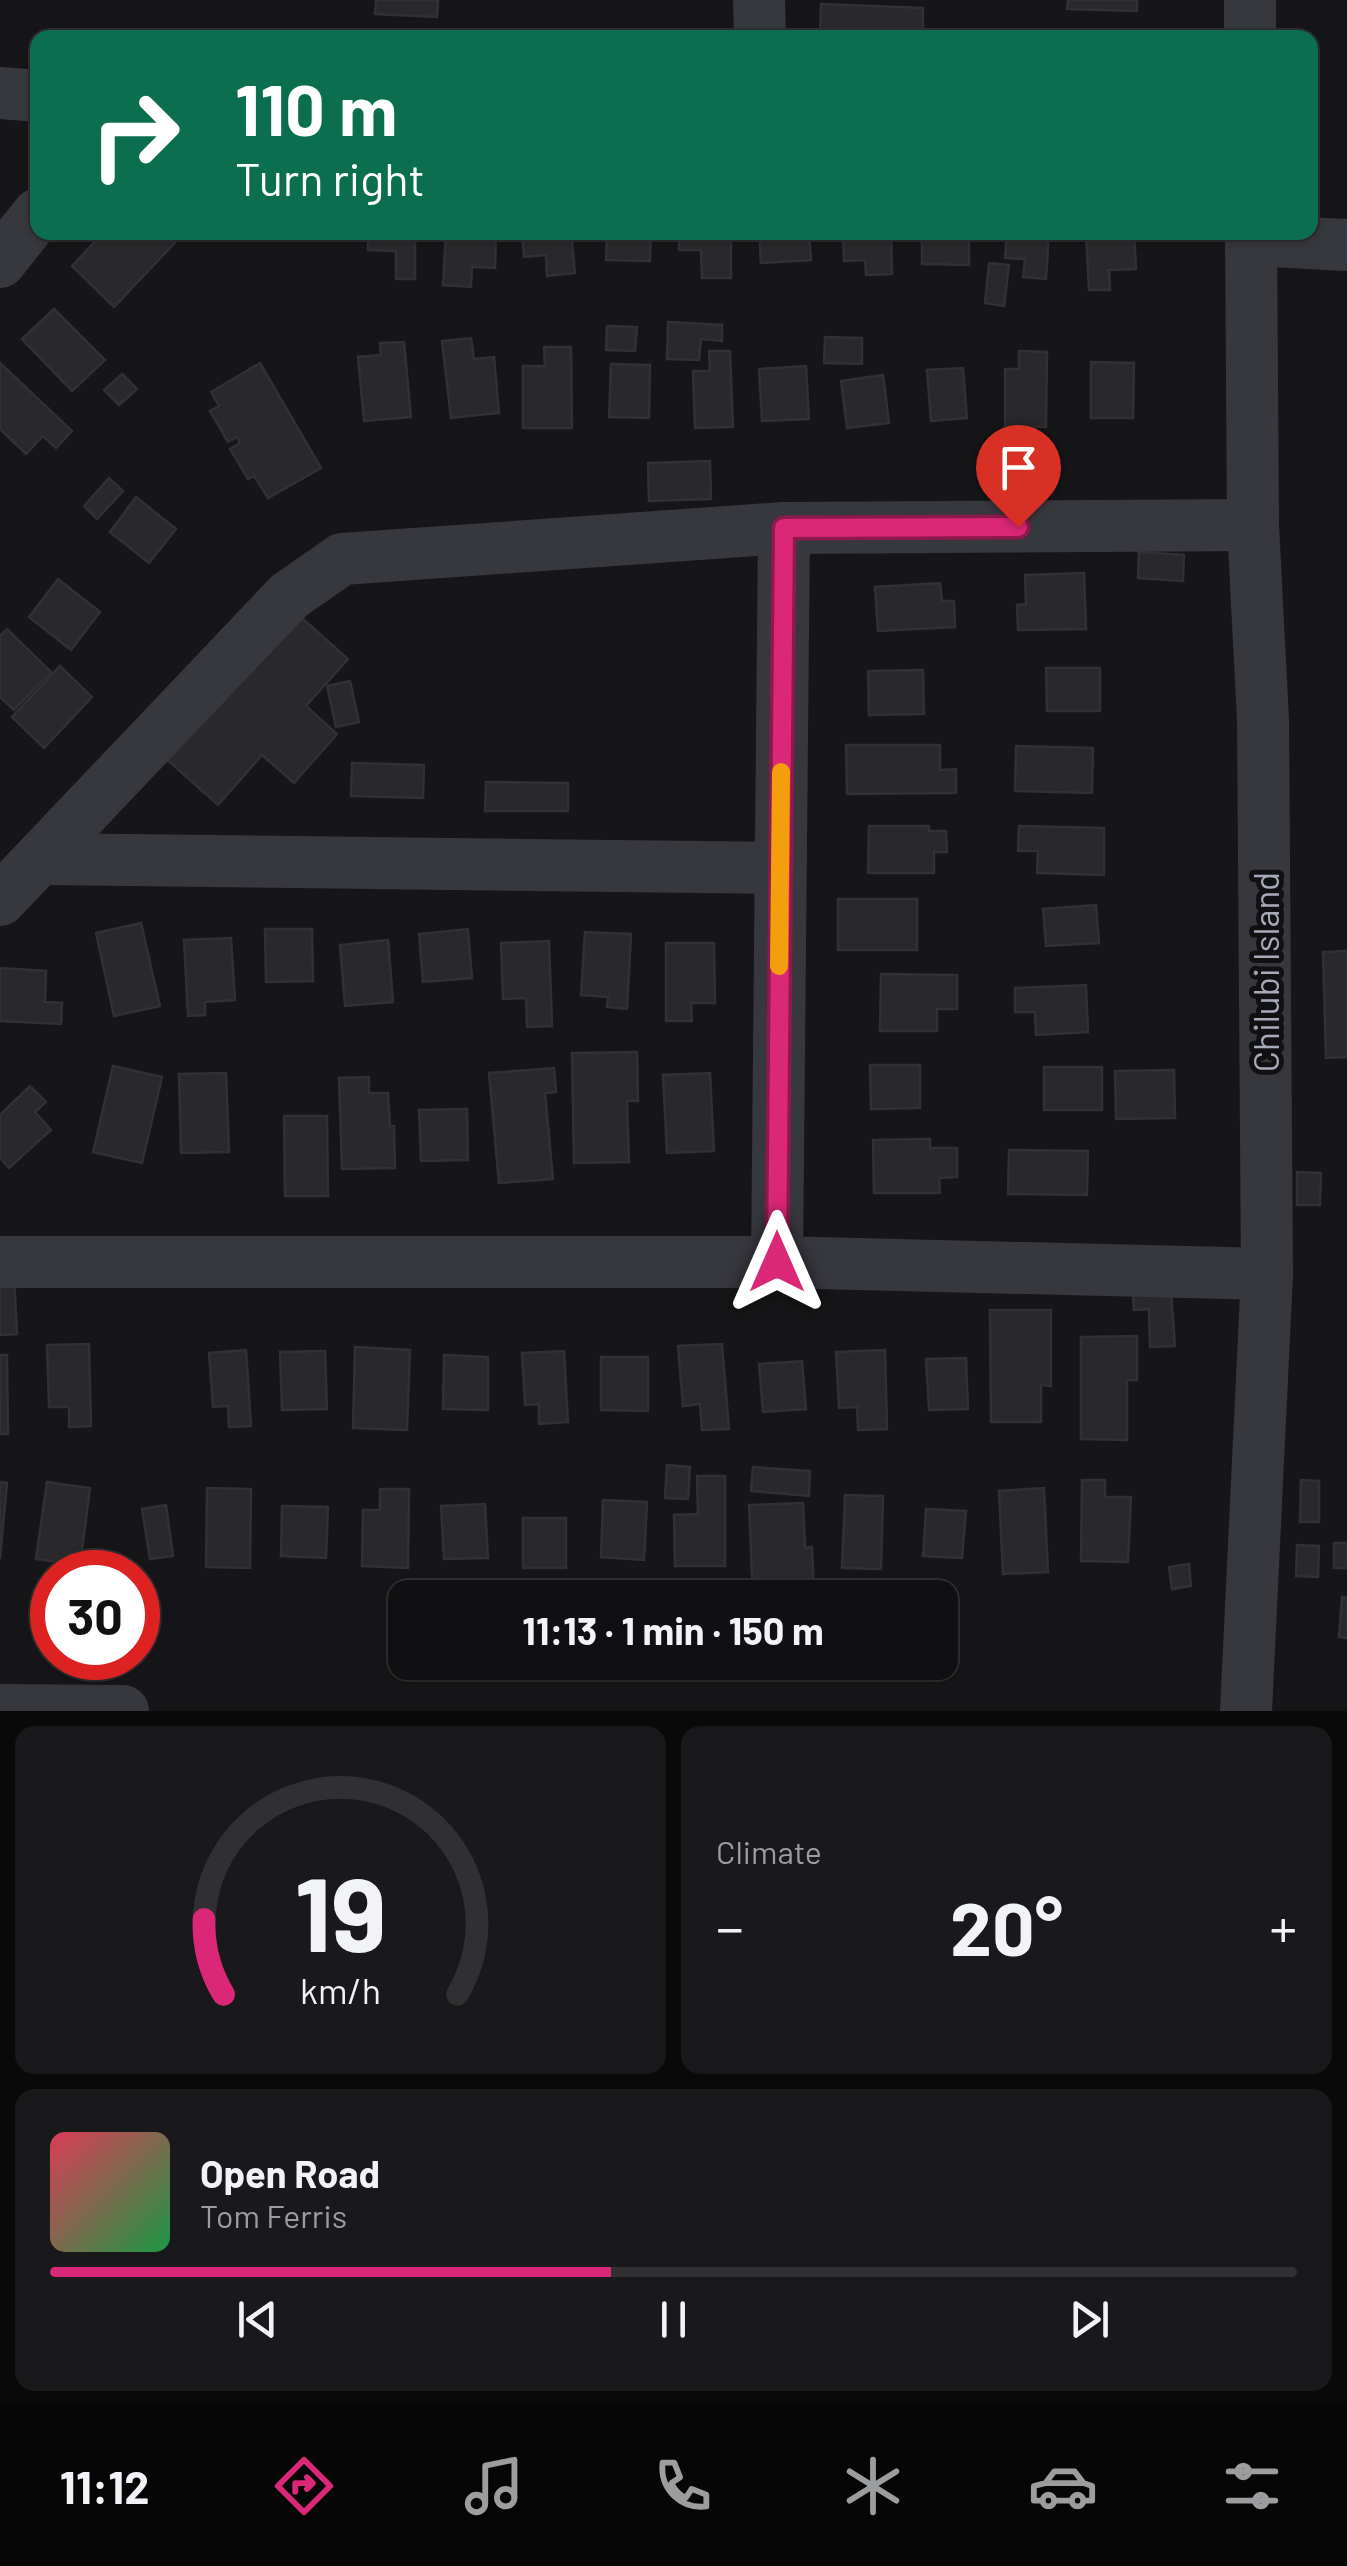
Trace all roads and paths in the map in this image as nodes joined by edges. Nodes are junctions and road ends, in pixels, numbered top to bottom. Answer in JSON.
{"nodes":[{"id":1,"x":759,"y":0,"type":"edge"},
{"id":2,"x":1250,"y":0,"type":"edge"},
{"id":3,"x":760,"y":30,"type":"edge"},
{"id":4,"x":1250,"y":30,"type":"edge"},
{"id":5,"x":0,"y":94,"type":"edge"},
{"id":6,"x":30,"y":96,"type":"edge"},
{"id":7,"x":30,"y":224,"type":"edge"},
{"id":8,"x":1251,"y":240,"type":"edge"},
{"id":9,"x":1294,"y":240,"type":"edge"},
{"id":10,"x":1347,"y":245,"type":"edge"},
{"id":11,"x":0,"y":262,"type":"edge"},
{"id":12,"x":1253,"y":525,"type":"junction"},
{"id":13,"x":784,"y":528,"type":"junction"},
{"id":14,"x":42,"y":859,"type":"junction"},
{"id":15,"x":780,"y":868,"type":"junction"},
{"id":16,"x":0,"y":900,"type":"edge"},
{"id":17,"x":0,"y":1262,"type":"edge"},
{"id":18,"x":777,"y":1262,"type":"junction"},
{"id":19,"x":1267,"y":1274,"type":"junction"},
{"id":20,"x":0,"y":1710,"type":"edge"},
{"id":21,"x":123,"y":1711,"type":"edge"},
{"id":22,"x":1246,"y":1711,"type":"edge"}],
"edges":[{"from":1,"to":3,"type":"street"},
{"from":2,"to":4,"type":"street"},
{"from":5,"to":6,"type":"street"},
{"from":7,"to":11,"type":"street"},
{"from":8,"to":12,"type":"street","name":"Chilubi Island"},
{"from":9,"to":10,"type":"street"},
{"from":12,"to":13,"type":"street"},
{"from":12,"to":19,"type":"street","name":"Chilubi Island"},
{"from":13,"to":14,"type":"street"},
{"from":13,"to":15,"type":"street"},
{"from":14,"to":15,"type":"street"},
{"from":14,"to":16,"type":"street"},
{"from":15,"to":18,"type":"street"},
{"from":17,"to":18,"type":"street"},
{"from":18,"to":19,"type":"street"},
{"from":19,"to":22,"type":"street","name":"Chilubi Island"},
{"from":20,"to":21,"type":"street"}]}
